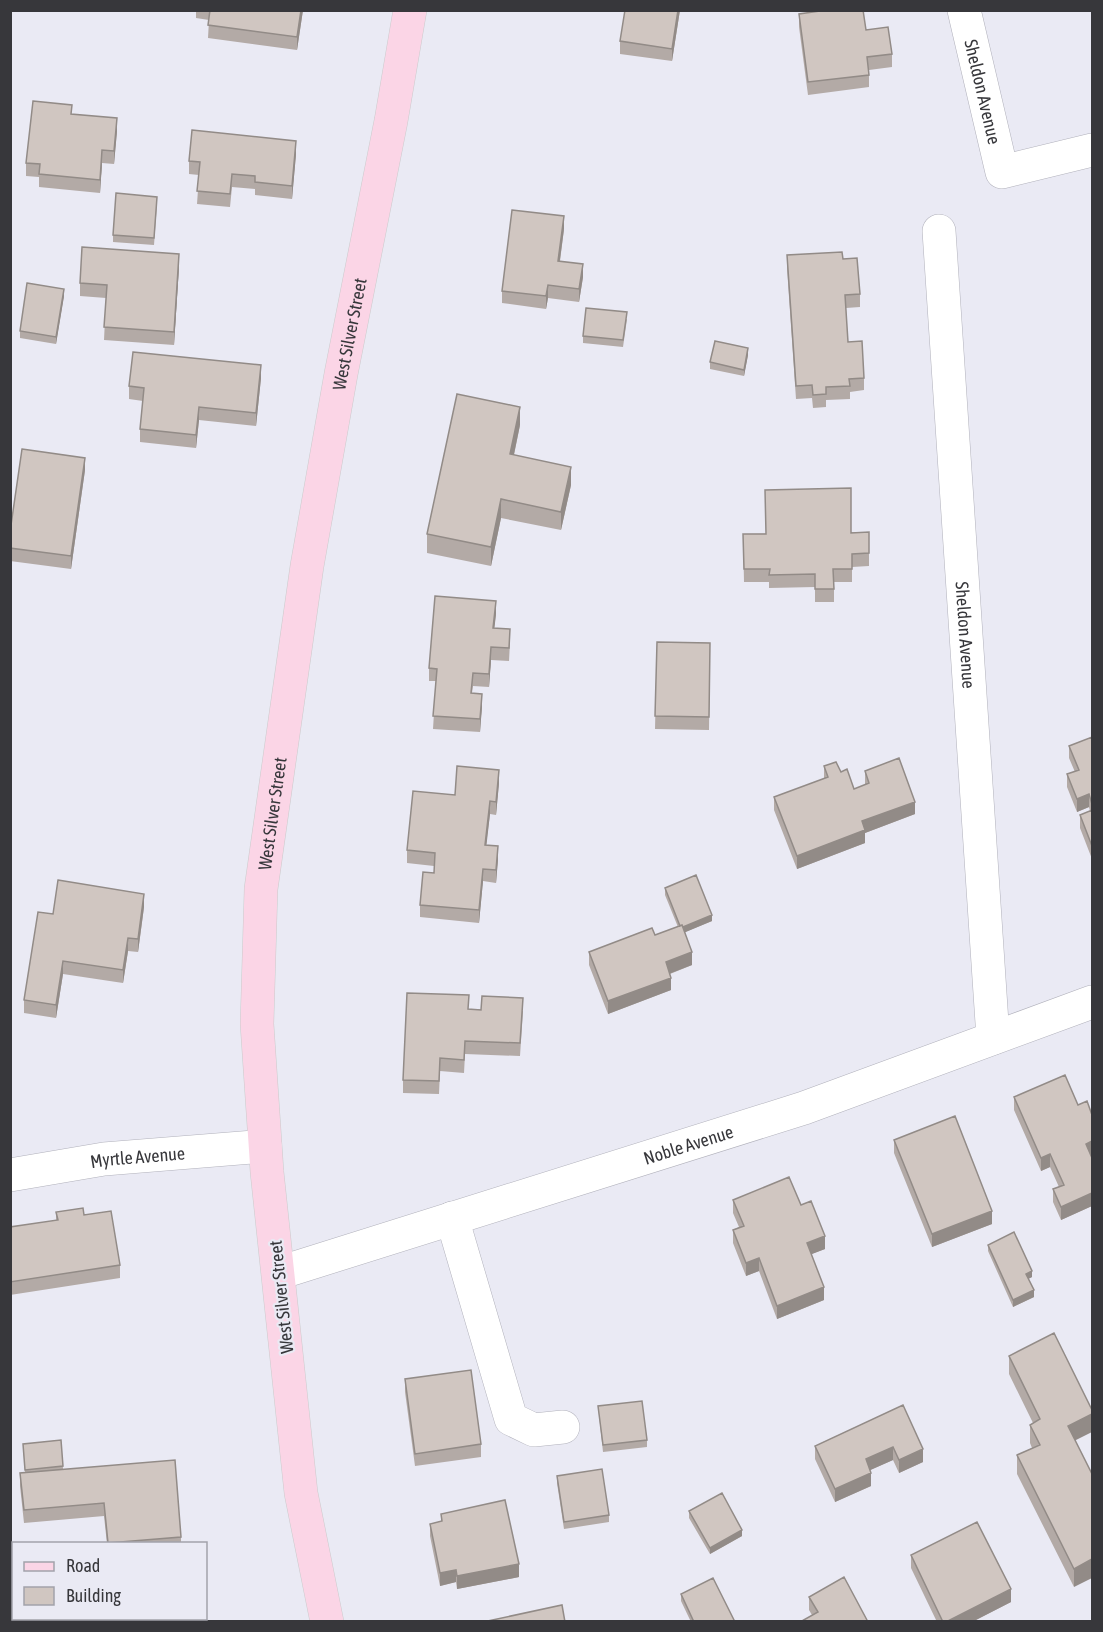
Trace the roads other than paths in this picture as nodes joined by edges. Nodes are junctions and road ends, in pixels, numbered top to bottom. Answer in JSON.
{"nodes":[{"id":1,"x":410,"y":10,"type":"edge"},
{"id":2,"x":964,"y":10,"type":"edge"},
{"id":3,"x":1092,"y":150,"type":"edge"},
{"id":4,"x":939,"y":231,"type":"dead end"},
{"id":5,"x":1092,"y":1002,"type":"edge"},
{"id":6,"x":993,"y":1038,"type":"junction"},
{"id":7,"x":265,"y":1146,"type":"junction"},
{"id":8,"x":10,"y":1175,"type":"edge"},
{"id":9,"x":452,"y":1218,"type":"junction"},
{"id":10,"x":279,"y":1273,"type":"junction"},
{"id":11,"x":563,"y":1427,"type":"dead end"},
{"id":12,"x":327,"y":1622,"type":"edge"}],
"edges":[{"from":1,"to":7,"type":"main road","name":"West Silver Street"},
{"from":2,"to":3,"type":"street","name":"Sheldon Avenue"},
{"from":4,"to":6,"type":"street","name":"Sheldon Avenue"},
{"from":5,"to":6,"type":"street","name":"Noble Avenue"},
{"from":6,"to":9,"type":"street","name":"Noble Avenue"},
{"from":7,"to":8,"type":"street","name":"Myrtle Avenue"},
{"from":7,"to":10,"type":"main road","name":"West Silver Street"},
{"from":9,"to":10,"type":"street","name":"Noble Avenue"},
{"from":9,"to":11,"type":"street"},
{"from":10,"to":12,"type":"main road","name":"West Silver Street"}]}
